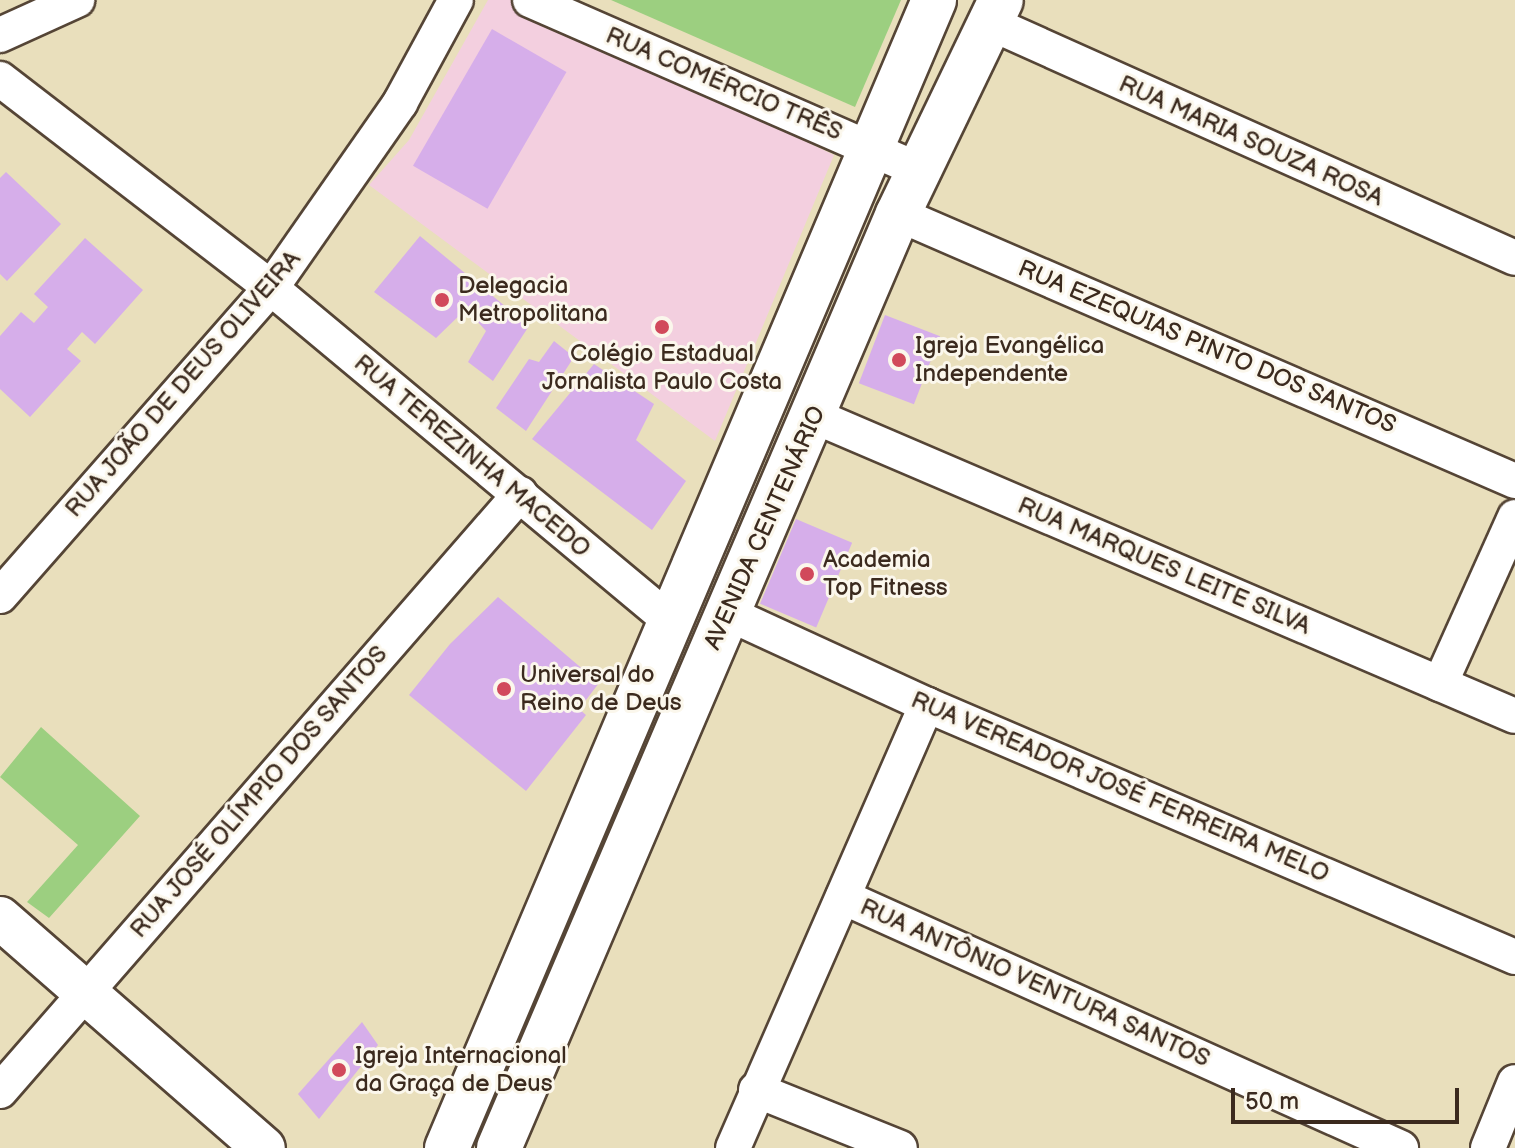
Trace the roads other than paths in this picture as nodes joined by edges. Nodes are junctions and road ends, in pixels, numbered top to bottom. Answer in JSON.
{"nodes":[{"id":1,"x":77,"y":0,"type":"edge"},
{"id":2,"x":456,"y":0,"type":"edge"},
{"id":3,"x":530,"y":0,"type":"edge"},
{"id":4,"x":934,"y":0,"type":"edge"},
{"id":5,"x":994,"y":11,"type":"edge"},
{"id":6,"x":0,"y":35,"type":"edge"},
{"id":7,"x":0,"y":79,"type":"edge"},
{"id":8,"x":871,"y":147,"type":"junction"},
{"id":9,"x":919,"y":170,"type":"junction"},
{"id":10,"x":898,"y":214,"type":"junction"},
{"id":11,"x":1515,"y":258,"type":"edge"},
{"id":12,"x":271,"y":288,"type":"junction"},
{"id":13,"x":757,"y":423,"type":"junction"},
{"id":14,"x":808,"y":429,"type":"junction"},
{"id":15,"x":1515,"y":481,"type":"edge"},
{"id":16,"x":520,"y":494,"type":"junction"},
{"id":17,"x":1515,"y":517,"type":"edge"},
{"id":18,"x":0,"y":596,"type":"edge"},
{"id":19,"x":727,"y":613,"type":"junction"},
{"id":20,"x":673,"y":623,"type":"junction"},
{"id":21,"x":1440,"y":684,"type":"junction"},
{"id":22,"x":927,"y":705,"type":"junction"},
{"id":23,"x":1515,"y":716,"type":"edge"},
{"id":24,"x":843,"y":897,"type":"junction"},
{"id":25,"x":0,"y":918,"type":"edge"},
{"id":26,"x":1515,"y":957,"type":"edge"},
{"id":27,"x":86,"y":990,"type":"junction"},
{"id":28,"x":1515,"y":1082,"type":"edge"},
{"id":29,"x":756,"y":1090,"type":"junction"},
{"id":30,"x":0,"y":1091,"type":"edge"},
{"id":31,"x":264,"y":1148,"type":"edge"},
{"id":32,"x":447,"y":1148,"type":"edge"},
{"id":33,"x":499,"y":1148,"type":"edge"},
{"id":34,"x":733,"y":1148,"type":"edge"},
{"id":35,"x":900,"y":1148,"type":"edge"},
{"id":36,"x":1401,"y":1148,"type":"edge"},
{"id":37,"x":1488,"y":1148,"type":"edge"}],
"edges":[{"from":1,"to":6,"type":"street"},
{"from":2,"to":12,"type":"street","name":"RUA JOÃO DE DEUS OLIVEIRA"},
{"from":3,"to":8,"type":"street","name":"RUA COMÉRCIO TRÊS"},
{"from":4,"to":8,"type":"main road","name":"AVENIDA CENTENÁRIO"},
{"from":5,"to":9,"type":"main road","name":"AVENIDA CENTENÁRIO"},
{"from":5,"to":11,"type":"street","name":"RUA MARIA SOUZA ROSA"},
{"from":7,"to":12,"type":"street","name":"RUA TEREZINHA MACEDO"},
{"from":8,"to":9,"type":"street","name":"RUA COMÉRCIO TRÊS"},
{"from":8,"to":13,"type":"main road","name":"AVENIDA CENTENÁRIO"},
{"from":9,"to":10,"type":"main road","name":"AVENIDA CENTENÁRIO"},
{"from":10,"to":14,"type":"main road","name":"AVENIDA CENTENÁRIO"},
{"from":10,"to":15,"type":"street","name":"RUA EZEQUIAS PINTO DOS SANTOS"},
{"from":12,"to":16,"type":"street","name":"RUA TEREZINHA MACEDO"},
{"from":12,"to":18,"type":"street","name":"RUA JOÃO DE DEUS OLIVEIRA"},
{"from":13,"to":14,"type":"main road"},
{"from":13,"to":20,"type":"main road","name":"AVENIDA CENTENÁRIO"},
{"from":14,"to":19,"type":"main road","name":"AVENIDA CENTENÁRIO"},
{"from":14,"to":21,"type":"street","name":"RUA MARQUES LEITE SILVA"},
{"from":16,"to":20,"type":"street","name":"RUA TEREZINHA MACEDO"},
{"from":16,"to":27,"type":"street","name":"RUA JOSÉ OLÍMPIO DOS SANTOS"},
{"from":17,"to":21,"type":"street"},
{"from":19,"to":22,"type":"street","name":"RUA VEREADOR JOSÉ FERREIRA MELO"},
{"from":19,"to":33,"type":"main road","name":"AVENIDA CENTENÁRIO"},
{"from":20,"to":32,"type":"main road","name":"AVENIDA CENTENÁRIO"},
{"from":21,"to":23,"type":"street","name":"RUA MARQUES LEITE SILVA"},
{"from":22,"to":24,"type":"street"},
{"from":22,"to":26,"type":"street","name":"RUA VEREADOR JOSÉ FERREIRA MELO"},
{"from":24,"to":29,"type":"street"},
{"from":24,"to":36,"type":"street","name":"RUA ANTÔNIO VENTURA SANTOS"},
{"from":25,"to":27,"type":"street"},
{"from":27,"to":30,"type":"street","name":"RUA JOSÉ OLÍMPIO DOS SANTOS"},
{"from":27,"to":31,"type":"street"},
{"from":28,"to":37,"type":"street"},
{"from":29,"to":34,"type":"street"},
{"from":29,"to":35,"type":"street"}]}
